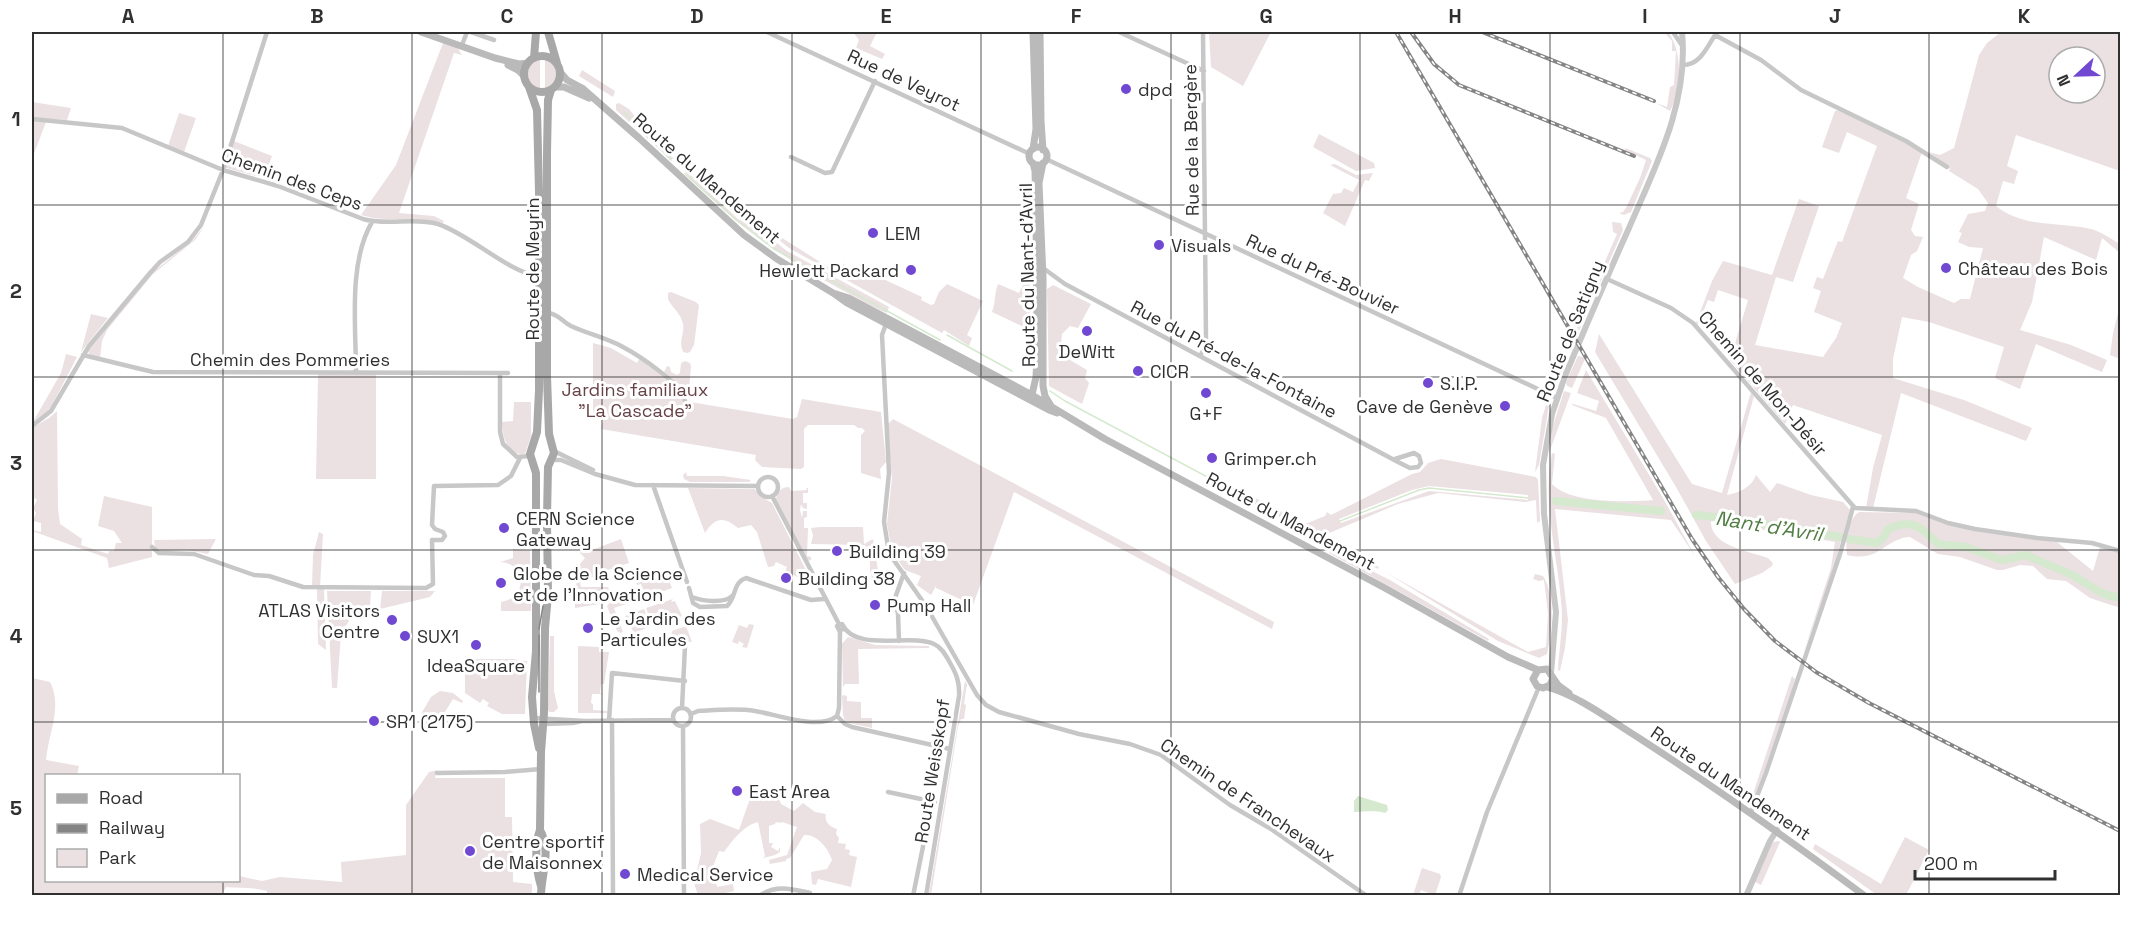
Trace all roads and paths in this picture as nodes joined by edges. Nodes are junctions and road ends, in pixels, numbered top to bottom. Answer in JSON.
{"nodes":[{"id":1,"x":267,"y":32,"type":"edge"},
{"id":2,"x":421,"y":32,"type":"edge"},
{"id":3,"x":469,"y":32,"type":"edge"},
{"id":4,"x":536,"y":32,"type":"edge"},
{"id":5,"x":548,"y":32,"type":"edge"},
{"id":6,"x":767,"y":32,"type":"edge"},
{"id":7,"x":1033,"y":32,"type":"edge"},
{"id":8,"x":1040,"y":32,"type":"edge"},
{"id":9,"x":1119,"y":32,"type":"edge"},
{"id":10,"x":1203,"y":32,"type":"edge"},
{"id":11,"x":1673,"y":32,"type":"edge"},
{"id":12,"x":1682,"y":32,"type":"edge"},
{"id":13,"x":1716,"y":33,"type":"edge"},
{"id":14,"x":494,"y":40,"type":"dead end"},
{"id":15,"x":462,"y":45,"type":"junction"},
{"id":16,"x":1683,"y":47,"type":"junction"},
{"id":17,"x":495,"y":58,"type":"junction"},
{"id":18,"x":531,"y":61,"type":"junction"},
{"id":19,"x":558,"y":64,"type":"junction"},
{"id":20,"x":1683,"y":65,"type":"junction"},
{"id":21,"x":1204,"y":71,"type":"junction"},
{"id":22,"x":561,"y":73,"type":"junction"},
{"id":23,"x":524,"y":76,"type":"junction"},
{"id":24,"x":876,"y":81,"type":"junction"},
{"id":25,"x":529,"y":87,"type":"junction"},
{"id":26,"x":554,"y":88,"type":"junction"},
{"id":27,"x":594,"y":101,"type":"junction"},
{"id":28,"x":32,"y":119,"type":"edge"},
{"id":29,"x":1043,"y":150,"type":"junction"},
{"id":30,"x":1031,"y":151,"type":"junction"},
{"id":31,"x":791,"y":157,"type":"dead end"},
{"id":32,"x":1044,"y":161,"type":"junction"},
{"id":33,"x":1033,"y":163,"type":"junction"},
{"id":34,"x":1947,"y":167,"type":"dead end"},
{"id":35,"x":223,"y":170,"type":"junction"},
{"id":36,"x":372,"y":222,"type":"junction"},
{"id":37,"x":1205,"y":234,"type":"junction"},
{"id":38,"x":1040,"y":265,"type":"junction"},
{"id":39,"x":538,"y":276,"type":"junction"},
{"id":40,"x":1043,"y":278,"type":"junction"},
{"id":41,"x":1606,"y":279,"type":"junction"},
{"id":42,"x":1060,"y":282,"type":"junction"},
{"id":43,"x":548,"y":313,"type":"junction"},
{"id":44,"x":887,"y":321,"type":"junction"},
{"id":45,"x":83,"y":355,"type":"junction"},
{"id":46,"x":1200,"y":356,"type":"junction"},
{"id":47,"x":356,"y":373,"type":"junction"},
{"id":48,"x":508,"y":373,"type":"dead end"},
{"id":49,"x":500,"y":374,"type":"junction"},
{"id":50,"x":1034,"y":385,"type":"junction"},
{"id":51,"x":1043,"y":386,"type":"junction"},
{"id":52,"x":1019,"y":389,"type":"junction"},
{"id":53,"x":1033,"y":398,"type":"junction"},
{"id":54,"x":1557,"y":398,"type":"junction"},
{"id":55,"x":686,"y":401,"type":"dead end"},
{"id":56,"x":1051,"y":406,"type":"junction"},
{"id":57,"x":1060,"y":413,"type":"junction"},
{"id":58,"x":32,"y":426,"type":"edge"},
{"id":59,"x":534,"y":445,"type":"junction"},
{"id":60,"x":553,"y":449,"type":"junction"},
{"id":61,"x":520,"y":458,"type":"junction"},
{"id":62,"x":531,"y":459,"type":"junction"},
{"id":63,"x":1395,"y":459,"type":"junction"},
{"id":64,"x":550,"y":462,"type":"junction"},
{"id":65,"x":606,"y":476,"type":"junction"},
{"id":66,"x":653,"y":485,"type":"junction"},
{"id":67,"x":758,"y":486,"type":"junction"},
{"id":68,"x":772,"y":496,"type":"junction"},
{"id":69,"x":1854,"y":507,"type":"junction"},
{"id":70,"x":432,"y":525,"type":"junction"},
{"id":71,"x":432,"y":540,"type":"junction"},
{"id":72,"x":152,"y":547,"type":"dead end"},
{"id":73,"x":2121,"y":551,"type":"edge"},
{"id":74,"x":904,"y":573,"type":"junction"},
{"id":75,"x":733,"y":594,"type":"junction"},
{"id":76,"x":692,"y":597,"type":"junction"},
{"id":77,"x":824,"y":599,"type":"junction"},
{"id":78,"x":706,"y":600,"type":"junction"},
{"id":79,"x":704,"y":607,"type":"junction"},
{"id":80,"x":842,"y":630,"type":"junction"},
{"id":81,"x":850,"y":633,"type":"junction"},
{"id":82,"x":839,"y":637,"type":"junction"},
{"id":83,"x":898,"y":641,"type":"junction"},
{"id":84,"x":685,"y":646,"type":"dead end"},
{"id":85,"x":1553,"y":653,"type":"junction"},
{"id":86,"x":1508,"y":657,"type":"junction"},
{"id":87,"x":1540,"y":669,"type":"junction"},
{"id":88,"x":1552,"y":676,"type":"junction"},
{"id":89,"x":1533,"y":679,"type":"junction"},
{"id":90,"x":684,"y":681,"type":"junction"},
{"id":91,"x":1543,"y":687,"type":"junction"},
{"id":92,"x":1577,"y":700,"type":"junction"},
{"id":93,"x":682,"y":708,"type":"junction"},
{"id":94,"x":691,"y":714,"type":"junction"},
{"id":95,"x":837,"y":716,"type":"junction"},
{"id":96,"x":673,"y":720,"type":"junction"},
{"id":97,"x":534,"y":721,"type":"junction"},
{"id":98,"x":543,"y":721,"type":"junction"},
{"id":99,"x":611,"y":721,"type":"junction"},
{"id":100,"x":683,"y":727,"type":"junction"},
{"id":101,"x":950,"y":749,"type":"junction"},
{"id":102,"x":541,"y":752,"type":"junction"},
{"id":103,"x":541,"y":769,"type":"junction"},
{"id":104,"x":437,"y":773,"type":"dead end"},
{"id":105,"x":888,"y":792,"type":"dead end"},
{"id":106,"x":932,"y":802,"type":"junction"},
{"id":107,"x":941,"y":803,"type":"junction"},
{"id":108,"x":1751,"y":812,"type":"junction"},
{"id":109,"x":1776,"y":830,"type":"junction"},
{"id":110,"x":541,"y":891,"type":"edge"},
{"id":111,"x":810,"y":894,"type":"dead end"},
{"id":112,"x":613,"y":896,"type":"edge"},
{"id":113,"x":684,"y":896,"type":"edge"},
{"id":114,"x":759,"y":896,"type":"edge"},
{"id":115,"x":913,"y":896,"type":"edge"},
{"id":116,"x":926,"y":896,"type":"edge"},
{"id":117,"x":1367,"y":896,"type":"edge"},
{"id":118,"x":1459,"y":896,"type":"edge"},
{"id":119,"x":1746,"y":896,"type":"edge"},
{"id":120,"x":1865,"y":896,"type":"edge"}],
"edges":[{"from":1,"to":35,"type":"street"},
{"from":2,"to":15,"type":"main road"},
{"from":3,"to":14,"type":"street"},
{"from":3,"to":15,"type":"street"},
{"from":4,"to":18,"type":"main road"},
{"from":5,"to":19,"type":"main road"},
{"from":6,"to":24,"type":"street","name":"Rue de Veyrot"},
{"from":7,"to":30,"type":"main road"},
{"from":8,"to":29,"type":"main road"},
{"from":9,"to":21,"type":"street"},
{"from":10,"to":21,"type":"street","name":"Rue de la Bergère"},
{"from":11,"to":16,"type":"street"},
{"from":12,"to":16,"type":"street","name":"Route de Satigny"},
{"from":13,"to":20,"type":"street"},
{"from":13,"to":34,"type":"street"},
{"from":15,"to":17,"type":"main road"},
{"from":16,"to":20,"type":"street","name":"Route de Satigny"},
{"from":17,"to":18,"type":"main road"},
{"from":17,"to":23,"type":"main road"},
{"from":18,"to":19,"type":"main road"},
{"from":18,"to":23,"type":"main road"},
{"from":19,"to":22,"type":"main road"},
{"from":20,"to":41,"type":"street","name":"Route de Satigny"},
{"from":21,"to":37,"type":"street","name":"Rue de la Bergère"},
{"from":22,"to":26,"type":"main road"},
{"from":22,"to":27,"type":"main road","name":"Route du Mandement"},
{"from":23,"to":25,"type":"main road"},
{"from":24,"to":30,"type":"street","name":"Rue de Veyrot"},
{"from":24,"to":31,"type":"street"},
{"from":25,"to":26,"type":"main road"},
{"from":25,"to":39,"type":"main road","name":"Route de Meyrin"},
{"from":26,"to":27,"type":"main road","name":"Route du Mandement"},
{"from":26,"to":43,"type":"main road","name":"Route de Meyrin"},
{"from":27,"to":44,"type":"main road","name":"Route du Mandement"},
{"from":28,"to":35,"type":"street","name":"Chemin des Ceps"},
{"from":29,"to":30,"type":"main road"},
{"from":29,"to":32,"type":"main road"},
{"from":30,"to":33,"type":"main road"},
{"from":32,"to":33,"type":"main road"},
{"from":32,"to":37,"type":"street","name":"Rue du Pré-Bouvier"},
{"from":32,"to":38,"type":"main road","name":"Route du Nant-d'Avril"},
{"from":33,"to":38,"type":"main road","name":"Route du Nant-d'Avril"},
{"from":35,"to":36,"type":"street","name":"Chemin des Ceps"},
{"from":35,"to":45,"type":"street"},
{"from":36,"to":39,"type":"street","name":"Chemin des Ceps"},
{"from":36,"to":47,"type":"street"},
{"from":37,"to":46,"type":"street","name":"Rue de la Bergère"},
{"from":37,"to":54,"type":"street","name":"Rue du Pré-Bouvier"},
{"from":38,"to":40,"type":"main road","name":"Route du Nant-d'Avril"},
{"from":38,"to":42,"type":"street","name":"Rue du Pré-de-la-Fontaine"},
{"from":38,"to":50,"type":"main road","name":"Route du Nant-d'Avril"},
{"from":39,"to":59,"type":"main road","name":"Route de Meyrin"},
{"from":40,"to":42,"type":"street","name":"Rue du Pré-de-la-Fontaine"},
{"from":40,"to":51,"type":"main road","name":"Route du Nant-d'Avril"},
{"from":41,"to":54,"type":"street","name":"Route de Satigny"},
{"from":41,"to":69,"type":"street","name":"Chemin de Mon-Désir"},
{"from":42,"to":46,"type":"street","name":"Rue du Pré-de-la-Fontaine"},
{"from":43,"to":55,"type":"street"},
{"from":43,"to":60,"type":"main road","name":"Route de Meyrin"},
{"from":44,"to":52,"type":"main road","name":"Route du Mandement"},
{"from":44,"to":53,"type":"main road","name":"Route du Mandement"},
{"from":44,"to":74,"type":"street","name":"Chemin de Franchevaux"},
{"from":45,"to":47,"type":"street","name":"Chemin des Pommeries"},
{"from":45,"to":58,"type":"street"},
{"from":46,"to":63,"type":"street","name":"Rue du Pré-de-la-Fontaine"},
{"from":47,"to":49,"type":"street","name":"Chemin des Pommeries"},
{"from":48,"to":49,"type":"street","name":"Chemin des Pommeries"},
{"from":49,"to":61,"type":"street"},
{"from":50,"to":52,"type":"main road","name":"Route du Nant-d'Avril"},
{"from":50,"to":53,"type":"main road","name":"Route du Nant-d'Avril"},
{"from":51,"to":53,"type":"main road","name":"Route du Nant-d'Avril"},
{"from":51,"to":56,"type":"main road","name":"Route du Nant-d'Avril"},
{"from":52,"to":53,"type":"main road","name":"Route du Mandement"},
{"from":53,"to":56,"type":"main road","name":"Route du Mandement"},
{"from":53,"to":57,"type":"main road","name":"Route du Mandement"},
{"from":54,"to":85,"type":"street","name":"Route de Satigny"},
{"from":56,"to":57,"type":"main road","name":"Route du Mandement"},
{"from":57,"to":86,"type":"main road","name":"Route du Mandement"},
{"from":59,"to":60,"type":"main road"},
{"from":59,"to":62,"type":"main road","name":"Route de Meyrin"},
{"from":60,"to":64,"type":"main road","name":"Route de Meyrin"},
{"from":60,"to":65,"type":"street"},
{"from":61,"to":62,"type":"street"},
{"from":61,"to":70,"type":"street"},
{"from":62,"to":64,"type":"main road"},
{"from":62,"to":97,"type":"main road","name":"Route de Meyrin"},
{"from":63,"to":63,"type":"street","name":"Rue du Pré-de-la-Fontaine"},
{"from":64,"to":65,"type":"street"},
{"from":64,"to":98,"type":"main road","name":"Route de Meyrin"},
{"from":65,"to":66,"type":"street"},
{"from":66,"to":67,"type":"street"},
{"from":66,"to":76,"type":"street"},
{"from":67,"to":68,"type":"street"},
{"from":67,"to":68,"type":"street"},
{"from":68,"to":77,"type":"street","name":"Route Weisskopf"},
{"from":69,"to":73,"type":"street"},
{"from":69,"to":108,"type":"street"},
{"from":70,"to":71,"type":"street"},
{"from":70,"to":71,"type":"street"},
{"from":71,"to":72,"type":"street"},
{"from":74,"to":83,"type":"street"},
{"from":74,"to":117,"type":"street","name":"Chemin de Franchevaux"},
{"from":75,"to":77,"type":"street"},
{"from":75,"to":78,"type":"street"},
{"from":75,"to":79,"type":"street"},
{"from":76,"to":78,"type":"street"},
{"from":76,"to":79,"type":"street"},
{"from":77,"to":80,"type":"street","name":"Route Weisskopf"},
{"from":78,"to":79,"type":"street"},
{"from":80,"to":81,"type":"street","name":"Route Weisskopf"},
{"from":80,"to":82,"type":"street"},
{"from":81,"to":82,"type":"street"},
{"from":81,"to":83,"type":"street","name":"Route Weisskopf"},
{"from":82,"to":95,"type":"street"},
{"from":83,"to":101,"type":"street","name":"Route Weisskopf"},
{"from":84,"to":90,"type":"street"},
{"from":85,"to":87,"type":"street","name":"Route de Satigny"},
{"from":85,"to":88,"type":"street","name":"Route de Satigny"},
{"from":86,"to":87,"type":"main road","name":"Route du Mandement"},
{"from":86,"to":89,"type":"main road","name":"Route du Mandement"},
{"from":87,"to":88,"type":"main road"},
{"from":87,"to":89,"type":"main road"},
{"from":88,"to":91,"type":"main road"},
{"from":88,"to":92,"type":"main road","name":"Route du Mandement"},
{"from":89,"to":91,"type":"main road"},
{"from":90,"to":93,"type":"street"},
{"from":90,"to":99,"type":"street"},
{"from":91,"to":92,"type":"main road","name":"Route du Mandement"},
{"from":91,"to":118,"type":"street"},
{"from":92,"to":108,"type":"main road","name":"Route du Mandement"},
{"from":93,"to":94,"type":"street"},
{"from":93,"to":96,"type":"street"},
{"from":94,"to":95,"type":"street"},
{"from":94,"to":100,"type":"street"},
{"from":95,"to":101,"type":"street"},
{"from":96,"to":99,"type":"street"},
{"from":96,"to":100,"type":"street"},
{"from":97,"to":98,"type":"street"},
{"from":97,"to":102,"type":"main road","name":"Route de Meyrin"},
{"from":98,"to":99,"type":"street"},
{"from":98,"to":102,"type":"main road","name":"Route de Meyrin"},
{"from":99,"to":112,"type":"street"},
{"from":100,"to":113,"type":"street"},
{"from":101,"to":107,"type":"street","name":"Route Weisskopf"},
{"from":102,"to":103,"type":"main road","name":"Route de Meyrin"},
{"from":103,"to":104,"type":"street"},
{"from":103,"to":110,"type":"main road","name":"Route de Meyrin"},
{"from":105,"to":106,"type":"street"},
{"from":106,"to":107,"type":"street"},
{"from":106,"to":115,"type":"street"},
{"from":107,"to":116,"type":"street","name":"Route Weisskopf"},
{"from":108,"to":109,"type":"main road","name":"Route du Mandement"},
{"from":109,"to":119,"type":"street"},
{"from":109,"to":120,"type":"main road","name":"Route du Mandement"},
{"from":111,"to":114,"type":"street"}]}
